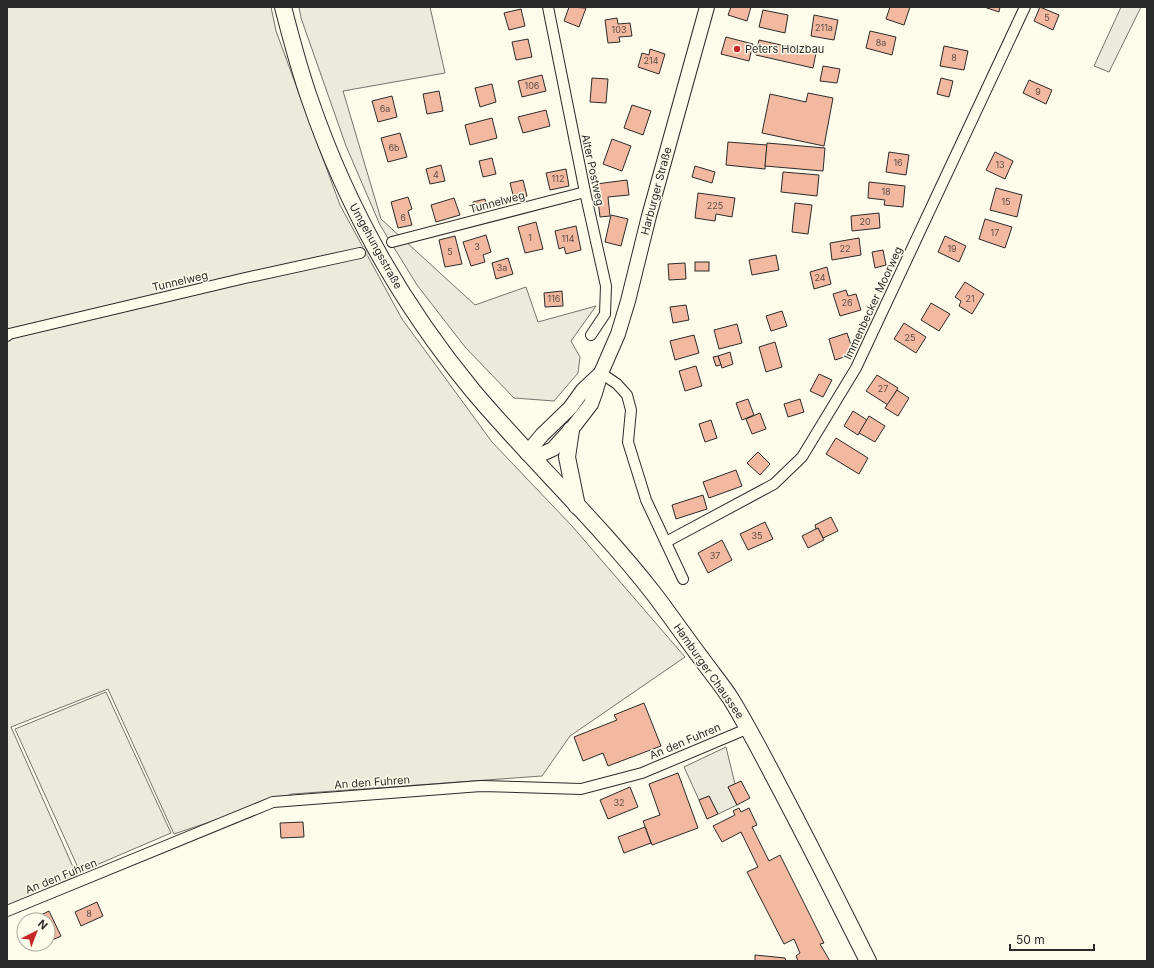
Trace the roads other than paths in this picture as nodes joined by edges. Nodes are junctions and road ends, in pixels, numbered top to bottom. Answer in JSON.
{"nodes":[{"id":1,"x":283,"y":7,"type":"edge"},
{"id":2,"x":548,"y":7,"type":"edge"},
{"id":3,"x":707,"y":7,"type":"edge"},
{"id":4,"x":1025,"y":7,"type":"edge"},
{"id":5,"x":584,"y":192,"type":"junction"},
{"id":6,"x":392,"y":242,"type":"tunnel mouth"},
{"id":7,"x":360,"y":253,"type":"tunnel mouth"},
{"id":8,"x":591,"y":335,"type":"dead end"},
{"id":9,"x":7,"y":336,"type":"edge"},
{"id":10,"x":601,"y":373,"type":"junction"},
{"id":11,"x":571,"y":430,"type":"junction"},
{"id":12,"x":527,"y":453,"type":"junction"},
{"id":13,"x":578,"y":507,"type":"junction"},
{"id":14,"x":666,"y":542,"type":"junction"},
{"id":15,"x":683,"y":579,"type":"dead end"},
{"id":16,"x":748,"y":728,"type":"junction"},
{"id":17,"x":7,"y":911,"type":"edge"},
{"id":18,"x":868,"y":961,"type":"edge"}],
"edges":[{"from":1,"to":12,"type":"main road","name":"Umgehungsstraße"},
{"from":2,"to":5,"type":"street","name":"Alter Postweg"},
{"from":3,"to":10,"type":"street","name":"Harburger Straße"},
{"from":4,"to":14,"type":"street","name":"Immenbecker Moorweg"},
{"from":5,"to":6,"type":"street","name":"Tunnelweg"},
{"from":5,"to":8,"type":"street","name":"Alter Postweg"},
{"from":7,"to":9,"type":"street","name":"Tunnelweg"},
{"from":10,"to":11,"type":"street","name":"Harburger Straße"},
{"from":10,"to":12,"type":"street","name":"Harburger Straße"},
{"from":10,"to":14,"type":"street"},
{"from":11,"to":12,"type":"street","name":"Harburger Straße"},
{"from":11,"to":13,"type":"main road"},
{"from":12,"to":13,"type":"main road","name":"Hamburger Chaussee"},
{"from":13,"to":16,"type":"main road","name":"Hamburger Chaussee"},
{"from":14,"to":15,"type":"street"},
{"from":16,"to":17,"type":"street","name":"An den Fuhren"},
{"from":16,"to":18,"type":"main road","name":"Hamburger Chaussee"}]}
